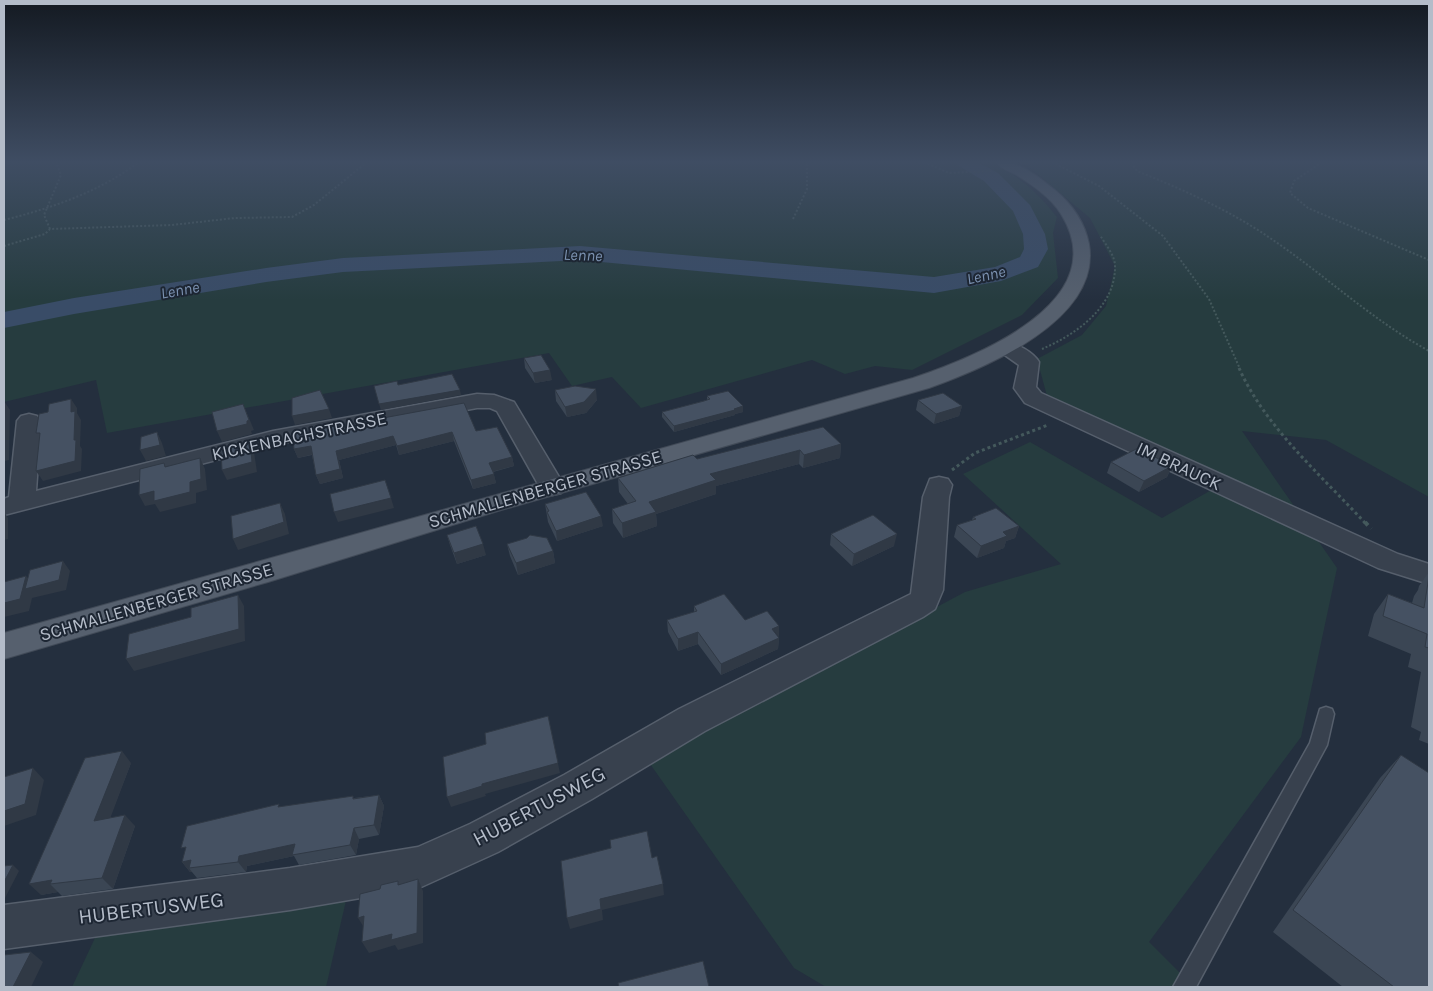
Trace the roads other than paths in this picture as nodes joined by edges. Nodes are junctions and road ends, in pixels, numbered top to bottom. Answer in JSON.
{"nodes":[{"id":1,"x":1065,"y":208,"type":"edge"},
{"id":2,"x":1006,"y":347,"type":"junction"},
{"id":3,"x":29,"y":421,"type":"dead end"},
{"id":4,"x":939,"y":485,"type":"road end"},
{"id":5,"x":552,"y":487,"type":"junction"},
{"id":6,"x":13,"y":505,"type":"edge"},
{"id":7,"x":1429,"y":574,"type":"edge"},
{"id":8,"x":4,"y":646,"type":"edge"},
{"id":9,"x":1326,"y":714,"type":"dead end"},
{"id":10,"x":4,"y":927,"type":"edge"},
{"id":11,"x":1184,"y":987,"type":"edge"}],
"edges":[{"from":1,"to":2,"type":"main road","name":"SCHMALLENBERGER STRASSE"},
{"from":2,"to":5,"type":"main road","name":"SCHMALLENBERGER STRASSE"},
{"from":2,"to":7,"type":"street","name":"IM BRAUCK"},
{"from":3,"to":6,"type":"street"},
{"from":4,"to":10,"type":"street","name":"HUBERTUSWEG"},
{"from":5,"to":6,"type":"street","name":"KICKENBACHSTRASSE"},
{"from":5,"to":8,"type":"main road","name":"SCHMALLENBERGER STRASSE"},
{"from":9,"to":11,"type":"lane"}]}
